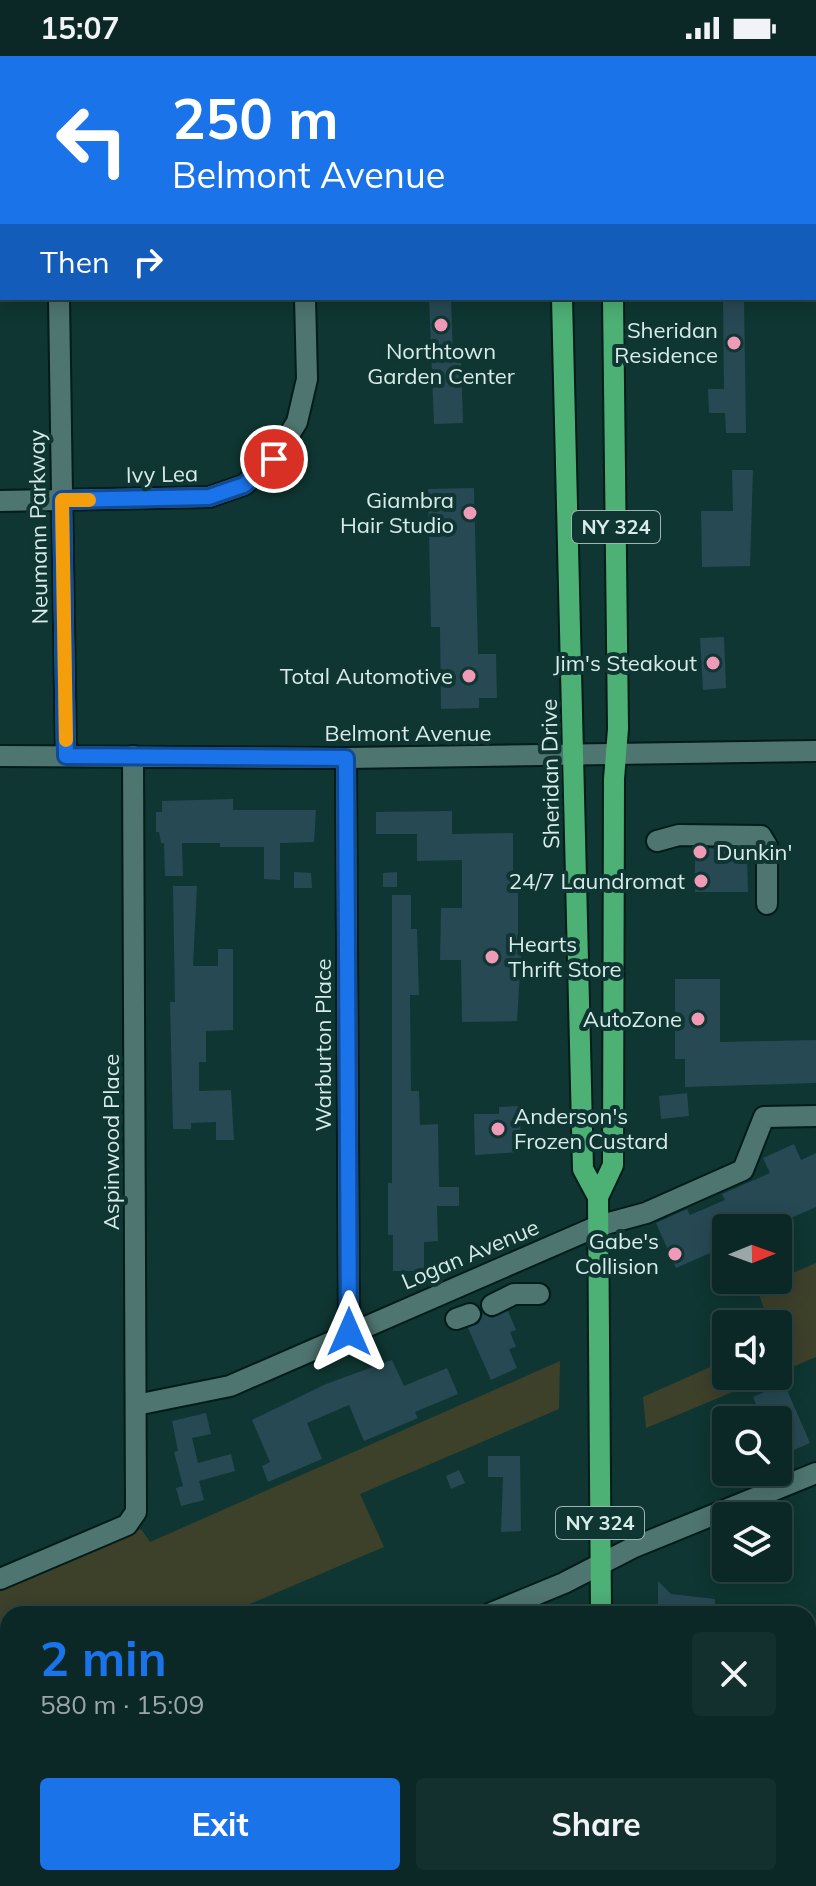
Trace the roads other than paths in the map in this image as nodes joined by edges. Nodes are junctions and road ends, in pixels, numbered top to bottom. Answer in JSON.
{"nodes":[{"id":1,"x":59,"y":300,"type":"edge"},
{"id":2,"x":305,"y":300,"type":"edge"},
{"id":3,"x":562,"y":300,"type":"edge"},
{"id":4,"x":613,"y":300,"type":"edge"},
{"id":5,"x":62,"y":500,"type":"junction"},
{"id":6,"x":0,"y":501,"type":"edge"},
{"id":7,"x":816,"y":751,"type":"edge"},
{"id":8,"x":616,"y":755,"type":"junction"},
{"id":9,"x":0,"y":756,"type":"edge"},
{"id":10,"x":66,"y":756,"type":"junction"},
{"id":11,"x":133,"y":756,"type":"junction"},
{"id":12,"x":573,"y":756,"type":"junction"},
{"id":13,"x":346,"y":758,"type":"junction"},
{"id":14,"x":657,"y":841,"type":"dead end"},
{"id":15,"x":767,"y":904,"type":"dead end"},
{"id":16,"x":816,"y":1116,"type":"edge"},
{"id":17,"x":598,"y":1197,"type":"junction"},
{"id":18,"x":598,"y":1226,"type":"junction"},
{"id":19,"x":539,"y":1294,"type":"dead end"},
{"id":20,"x":492,"y":1305,"type":"dead end"},
{"id":21,"x":349,"y":1332,"type":"junction"},
{"id":22,"x":136,"y":1405,"type":"junction"},
{"id":23,"x":816,"y":1473,"type":"edge"},
{"id":24,"x":601,"y":1564,"type":"junction"},
{"id":25,"x":0,"y":1579,"type":"edge"},
{"id":26,"x":507,"y":1606,"type":"edge"},
{"id":27,"x":601,"y":1606,"type":"edge"}],
"edges":[{"from":1,"to":5,"type":"street","name":"Neumann Parkway"},
{"from":2,"to":5,"type":"street","name":"Ivy Lea"},
{"from":3,"to":12,"type":"main road","name":"Sheridan Drive","number":"NY 324"},
{"from":4,"to":8,"type":"main road","name":"Sheridan Drive","number":"NY 324"},
{"from":5,"to":6,"type":"street","name":"Ivy Lea"},
{"from":5,"to":10,"type":"street","name":"Neumann Parkway"},
{"from":7,"to":8,"type":"street","name":"Belmont Avenue"},
{"from":8,"to":12,"type":"street","name":"Belmont Avenue"},
{"from":8,"to":17,"type":"main road","name":"Sheridan Drive","number":"NY 324"},
{"from":9,"to":10,"type":"street","name":"Belmont Avenue"},
{"from":10,"to":11,"type":"street","name":"Belmont Avenue"},
{"from":11,"to":13,"type":"street","name":"Belmont Avenue"},
{"from":11,"to":22,"type":"street","name":"Aspinwood Place"},
{"from":12,"to":13,"type":"street","name":"Belmont Avenue"},
{"from":12,"to":17,"type":"main road","name":"Sheridan Drive","number":"NY 324"},
{"from":13,"to":21,"type":"street","name":"Warburton Place"},
{"from":14,"to":15,"type":"street"},
{"from":16,"to":18,"type":"street","name":"Logan Avenue"},
{"from":17,"to":18,"type":"main road","name":"Sheridan Drive","number":"NY 324"},
{"from":18,"to":21,"type":"street","name":"Logan Avenue"},
{"from":18,"to":24,"type":"main road","name":"Sheridan Drive","number":"NY 324"},
{"from":19,"to":20,"type":"street"},
{"from":21,"to":22,"type":"street","name":"Logan Avenue"},
{"from":22,"to":25,"type":"street","name":"Aspinwood Place"},
{"from":23,"to":24,"type":"street"},
{"from":24,"to":26,"type":"street"},
{"from":24,"to":27,"type":"main road","name":"Sheridan Drive","number":"NY 324"}]}
